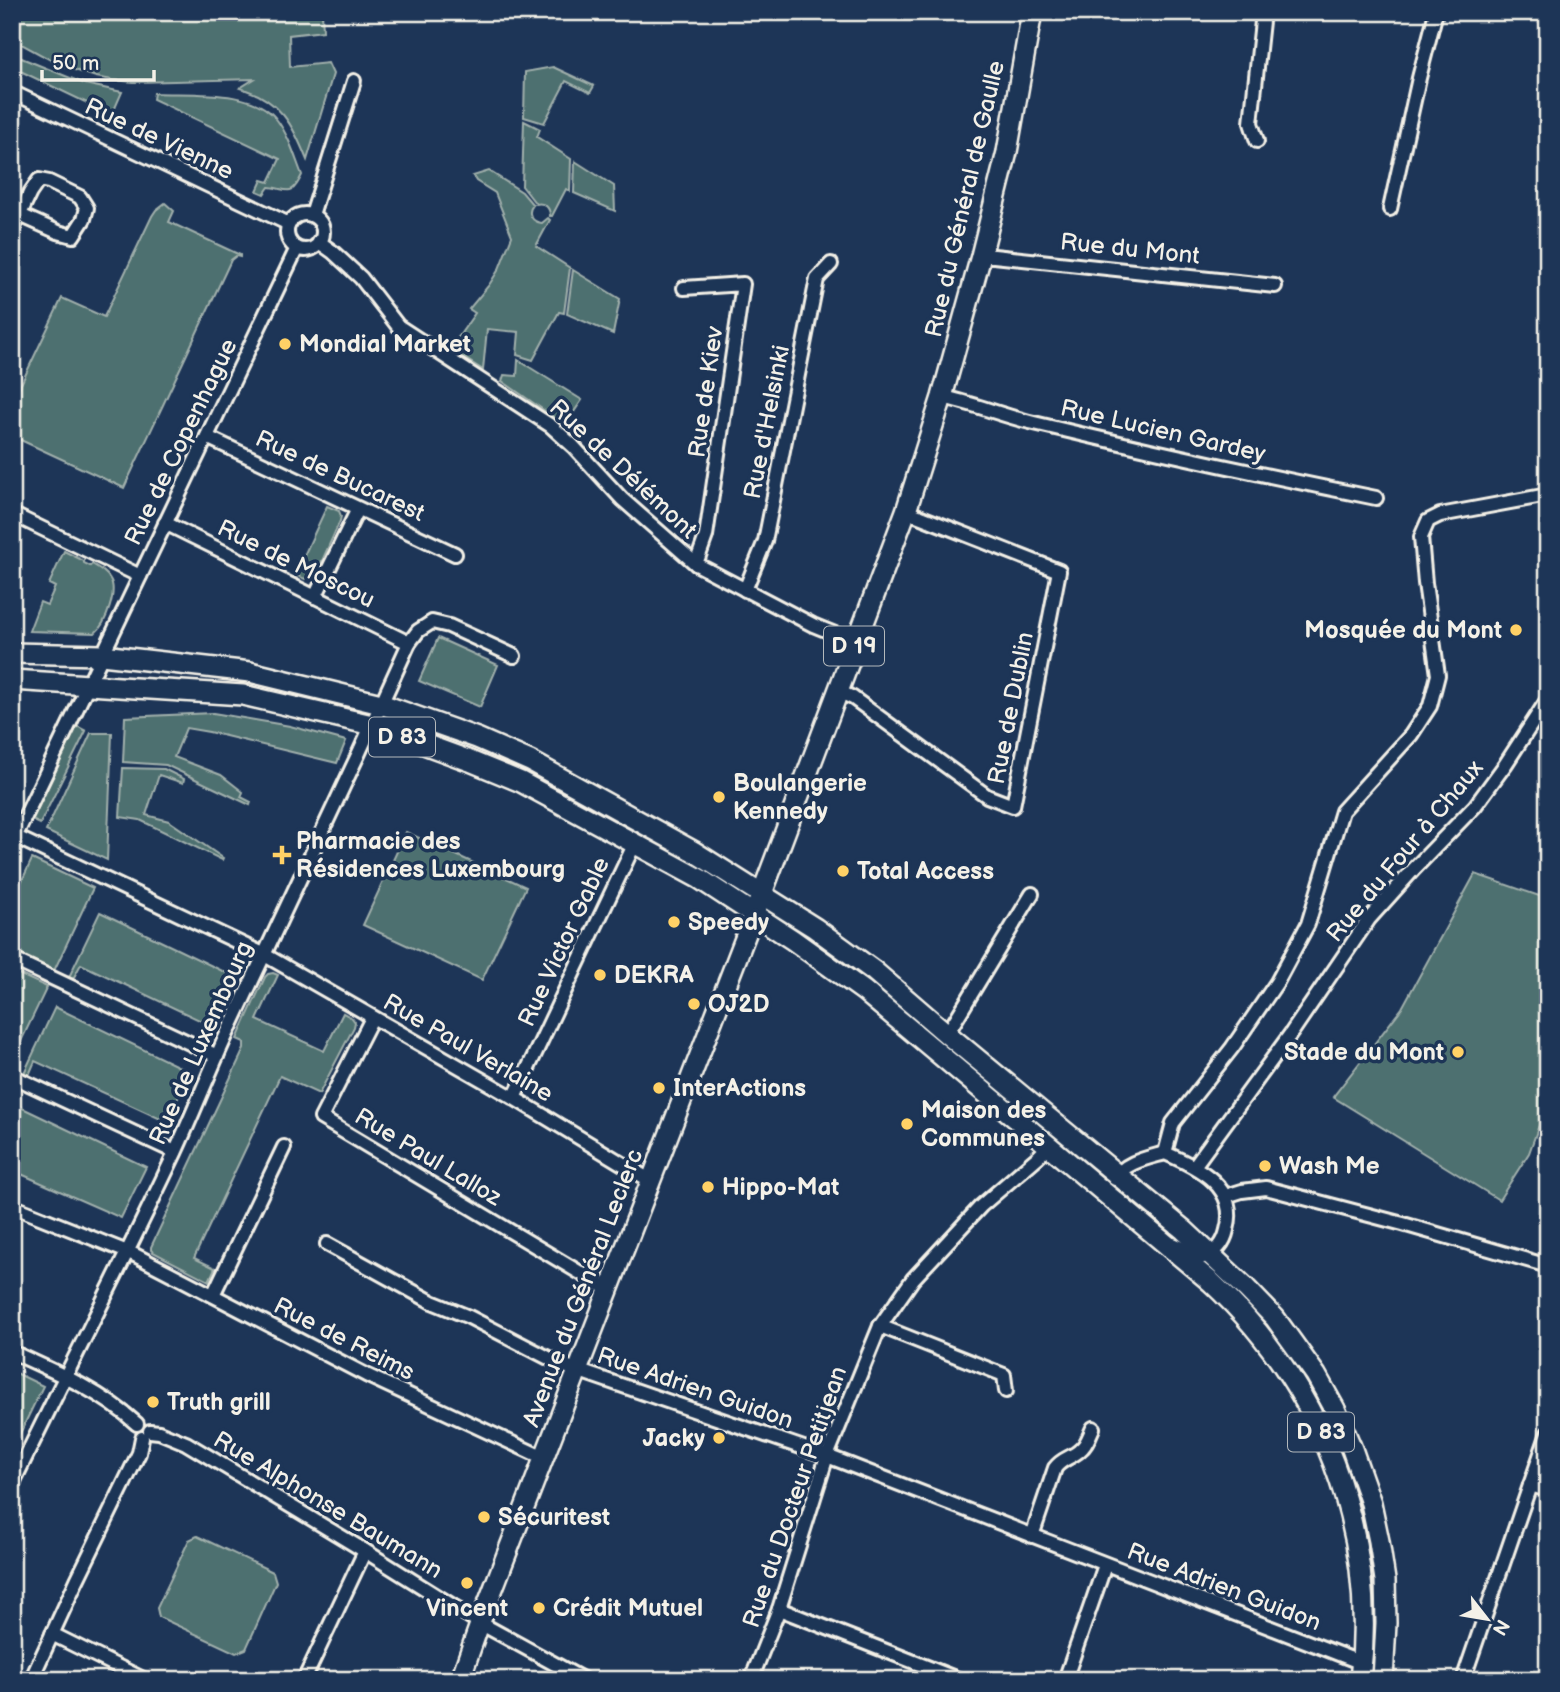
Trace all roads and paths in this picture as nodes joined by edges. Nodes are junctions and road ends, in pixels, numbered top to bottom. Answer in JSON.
{"nodes":[{"id":1,"x":1032,"y":12,"type":"edge"},
{"id":2,"x":1263,"y":12,"type":"edge"},
{"id":3,"x":1436,"y":12,"type":"edge"},
{"id":4,"x":354,"y":81,"type":"dead end"},
{"id":5,"x":12,"y":92,"type":"edge"},
{"id":6,"x":1257,"y":141,"type":"dead end"},
{"id":7,"x":1390,"y":209,"type":"dead end"},
{"id":8,"x":20,"y":215,"type":"junction"},
{"id":9,"x":312,"y":215,"type":"junction"},
{"id":10,"x":289,"y":224,"type":"junction"},
{"id":11,"x":12,"y":231,"type":"edge"},
{"id":12,"x":319,"y":242,"type":"junction"},
{"id":13,"x":297,"y":248,"type":"junction"},
{"id":14,"x":981,"y":256,"type":"junction"},
{"id":15,"x":831,"y":264,"type":"dead end"},
{"id":16,"x":1275,"y":286,"type":"dead end"},
{"id":17,"x":684,"y":288,"type":"dead end"},
{"id":18,"x":942,"y":397,"type":"junction"},
{"id":19,"x":207,"y":436,"type":"junction"},
{"id":20,"x":1548,"y":495,"type":"edge"},
{"id":21,"x":1376,"y":498,"type":"dead end"},
{"id":22,"x":358,"y":509,"type":"junction"},
{"id":23,"x":906,"y":511,"type":"junction"},
{"id":24,"x":12,"y":514,"type":"edge"},
{"id":25,"x":165,"y":523,"type":"junction"},
{"id":26,"x":455,"y":554,"type":"dead end"},
{"id":27,"x":696,"y":564,"type":"junction"},
{"id":28,"x":140,"y":576,"type":"junction"},
{"id":29,"x":745,"y":590,"type":"junction"},
{"id":30,"x":314,"y":597,"type":"junction"},
{"id":31,"x":855,"y":642,"type":"junction"},
{"id":32,"x":409,"y":643,"type":"junction"},
{"id":33,"x":12,"y":653,"type":"edge"},
{"id":34,"x":102,"y":655,"type":"junction"},
{"id":35,"x":514,"y":656,"type":"dead end"},
{"id":36,"x":12,"y":680,"type":"edge"},
{"id":37,"x":87,"y":685,"type":"junction"},
{"id":38,"x":838,"y":691,"type":"junction"},
{"id":39,"x":1548,"y":699,"type":"edge"},
{"id":40,"x":381,"y":704,"type":"junction"},
{"id":41,"x":372,"y":725,"type":"junction"},
{"id":42,"x":14,"y":841,"type":"edge"},
{"id":43,"x":635,"y":843,"type":"junction"},
{"id":44,"x":762,"y":893,"type":"junction"},
{"id":45,"x":1032,"y":894,"type":"dead end"},
{"id":46,"x":754,"y":914,"type":"junction"},
{"id":47,"x":264,"y":954,"type":"junction"},
{"id":48,"x":12,"y":959,"type":"edge"},
{"id":49,"x":372,"y":1018,"type":"junction"},
{"id":50,"x":947,"y":1034,"type":"junction"},
{"id":51,"x":217,"y":1056,"type":"junction"},
{"id":52,"x":12,"y":1076,"type":"edge"},
{"id":53,"x":514,"y":1098,"type":"junction"},
{"id":54,"x":1049,"y":1146,"type":"junction"},
{"id":55,"x":284,"y":1147,"type":"dead end"},
{"id":56,"x":175,"y":1152,"type":"junction"},
{"id":57,"x":1166,"y":1153,"type":"junction"},
{"id":58,"x":1195,"y":1165,"type":"junction"},
{"id":59,"x":1118,"y":1174,"type":"junction"},
{"id":60,"x":651,"y":1181,"type":"junction"},
{"id":61,"x":1107,"y":1193,"type":"junction"},
{"id":62,"x":1226,"y":1196,"type":"junction"},
{"id":63,"x":12,"y":1206,"type":"edge"},
{"id":64,"x":1160,"y":1238,"type":"junction"},
{"id":65,"x":327,"y":1244,"type":"dead end"},
{"id":66,"x":128,"y":1252,"type":"junction"},
{"id":67,"x":1211,"y":1254,"type":"junction"},
{"id":68,"x":1548,"y":1266,"type":"edge"},
{"id":69,"x":609,"y":1290,"type":"junction"},
{"id":70,"x":213,"y":1295,"type":"junction"},
{"id":71,"x":880,"y":1326,"type":"junction"},
{"id":72,"x":12,"y":1352,"type":"edge"},
{"id":73,"x":578,"y":1369,"type":"junction"},
{"id":74,"x":65,"y":1377,"type":"junction"},
{"id":75,"x":1006,"y":1391,"type":"dead end"},
{"id":76,"x":1093,"y":1428,"type":"dead end"},
{"id":77,"x":1548,"y":1433,"type":"edge"},
{"id":78,"x":146,"y":1434,"type":"junction"},
{"id":79,"x":827,"y":1456,"type":"junction"},
{"id":80,"x":544,"y":1458,"type":"junction"},
{"id":81,"x":12,"y":1485,"type":"edge"},
{"id":82,"x":1530,"y":1485,"type":"junction"},
{"id":83,"x":1548,"y":1490,"type":"edge"},
{"id":84,"x":1032,"y":1536,"type":"junction"},
{"id":85,"x":365,"y":1551,"type":"junction"},
{"id":86,"x":1105,"y":1565,"type":"junction"},
{"id":87,"x":779,"y":1609,"type":"junction"},
{"id":88,"x":480,"y":1623,"type":"junction"},
{"id":89,"x":52,"y":1634,"type":"junction"},
{"id":90,"x":1361,"y":1671,"type":"edge"},
{"id":91,"x":1388,"y":1678,"type":"edge"},
{"id":92,"x":31,"y":1680,"type":"edge"},
{"id":93,"x":145,"y":1680,"type":"edge"},
{"id":94,"x":304,"y":1680,"type":"edge"},
{"id":95,"x":460,"y":1680,"type":"edge"},
{"id":96,"x":584,"y":1680,"type":"edge"},
{"id":97,"x":751,"y":1680,"type":"edge"},
{"id":98,"x":960,"y":1680,"type":"edge"},
{"id":99,"x":1065,"y":1680,"type":"edge"},
{"id":100,"x":1463,"y":1680,"type":"edge"}],
"edges":[{"from":1,"to":14,"type":"main road","name":"Rue du Général de Gaulle","number":"D 19"},
{"from":2,"to":6,"type":"street"},
{"from":3,"to":7,"type":"street"},
{"from":4,"to":9,"type":"street"},
{"from":5,"to":10,"type":"street","name":"Rue de Vienne"},
{"from":8,"to":8,"type":"street"},
{"from":8,"to":11,"type":"street"},
{"from":9,"to":10,"type":"street"},
{"from":9,"to":12,"type":"street"},
{"from":10,"to":13,"type":"street"},
{"from":12,"to":13,"type":"street"},
{"from":12,"to":27,"type":"street","name":"Rue de Délémont"},
{"from":13,"to":19,"type":"street","name":"Rue de Copenhague"},
{"from":14,"to":16,"type":"street","name":"Rue du Mont"},
{"from":14,"to":18,"type":"main road","name":"Rue du Général de Gaulle","number":"D 19"},
{"from":15,"to":29,"type":"street","name":"Rue d'Helsinki"},
{"from":17,"to":27,"type":"street","name":"Rue de Kiev"},
{"from":18,"to":21,"type":"street","name":"Rue Lucien Gardey"},
{"from":18,"to":23,"type":"main road","number":"D 19"},
{"from":19,"to":22,"type":"street","name":"Rue de Bucarest"},
{"from":19,"to":25,"type":"street","name":"Rue de Copenhague"},
{"from":20,"to":57,"type":"street"},
{"from":22,"to":26,"type":"street","name":"Rue de Bucarest"},
{"from":22,"to":30,"type":"street"},
{"from":23,"to":31,"type":"main road","number":"D 19"},
{"from":23,"to":38,"type":"street","name":"Rue de Dublin"},
{"from":24,"to":28,"type":"street"},
{"from":25,"to":28,"type":"street","name":"Rue de Copenhague"},
{"from":25,"to":30,"type":"street","name":"Rue de Moscou"},
{"from":27,"to":29,"type":"street","name":"Rue de Délémont"},
{"from":28,"to":34,"type":"street","name":"Rue de Copenhague"},
{"from":29,"to":31,"type":"street","name":"Rue de Délémont"},
{"from":30,"to":32,"type":"street","name":"Rue de Moscou"},
{"from":31,"to":38,"type":"main road","number":"D 19"},
{"from":32,"to":35,"type":"street"},
{"from":32,"to":40,"type":"street"},
{"from":33,"to":34,"type":"main road","number":"D 83"},
{"from":34,"to":37,"type":"street","name":"Rue de Copenhague"},
{"from":34,"to":40,"type":"main road","number":"D 83"},
{"from":36,"to":37,"type":"main road","number":"D 83"},
{"from":37,"to":41,"type":"main road","number":"D 83"},
{"from":37,"to":42,"type":"street","name":"Rue de Copenhague"},
{"from":38,"to":44,"type":"main road","number":"D 19"},
{"from":39,"to":58,"type":"street","name":"Rue du Four à Chaux"},
{"from":40,"to":41,"type":"street","name":"Rue de Luxembourg"},
{"from":40,"to":44,"type":"main road","number":"D 83"},
{"from":41,"to":43,"type":"main road","number":"D 83"},
{"from":41,"to":47,"type":"street","name":"Rue de Luxembourg"},
{"from":42,"to":47,"type":"street","name":"Rue Paul Verlaine"},
{"from":43,"to":46,"type":"main road","number":"D 83"},
{"from":43,"to":53,"type":"street","name":"Rue Victor Gable"},
{"from":44,"to":46,"type":"main road","number":"D 19"},
{"from":44,"to":50,"type":"main road","number":"D 83"},
{"from":45,"to":50,"type":"street"},
{"from":46,"to":54,"type":"main road","number":"D 83"},
{"from":46,"to":60,"type":"street","name":"Avenue du Général Leclerc"},
{"from":47,"to":49,"type":"street","name":"Rue Paul Verlaine"},
{"from":47,"to":51,"type":"street","name":"Rue de Luxembourg"},
{"from":48,"to":51,"type":"street"},
{"from":49,"to":53,"type":"street","name":"Rue Paul Verlaine"},
{"from":49,"to":69,"type":"street","name":"Rue Paul Lalloz"},
{"from":50,"to":59,"type":"main road","number":"D 83"},
{"from":51,"to":56,"type":"street","name":"Rue de Luxembourg"},
{"from":52,"to":56,"type":"street"},
{"from":53,"to":60,"type":"street","name":"Rue Paul Verlaine"},
{"from":54,"to":61,"type":"main road","number":"D 83"},
{"from":54,"to":71,"type":"street","name":"Rue du Docteur Petitjean"},
{"from":55,"to":70,"type":"street"},
{"from":56,"to":66,"type":"street","name":"Rue de Luxembourg"},
{"from":57,"to":58,"type":"street"},
{"from":57,"to":59,"type":"street"},
{"from":58,"to":62,"type":"street"},
{"from":59,"to":61,"type":"street"},
{"from":59,"to":67,"type":"main road","number":"D 83"},
{"from":60,"to":69,"type":"street","name":"Avenue du Général Leclerc"},
{"from":61,"to":64,"type":"main road","number":"D 83"},
{"from":62,"to":67,"type":"street"},
{"from":62,"to":68,"type":"street"},
{"from":63,"to":66,"type":"street","name":"Rue de Reims"},
{"from":64,"to":67,"type":"street"},
{"from":64,"to":90,"type":"main road","number":"D 83"},
{"from":65,"to":73,"type":"street","name":"Rue Adrien Guidon"},
{"from":66,"to":70,"type":"street","name":"Rue de Reims"},
{"from":66,"to":74,"type":"street","name":"Rue de Luxembourg"},
{"from":67,"to":91,"type":"main road","number":"D 83"},
{"from":69,"to":73,"type":"street","name":"Avenue du Général Leclerc"},
{"from":70,"to":80,"type":"street","name":"Rue de Reims"},
{"from":71,"to":75,"type":"street"},
{"from":71,"to":79,"type":"street","name":"Rue du Docteur Petitjean"},
{"from":72,"to":74,"type":"street"},
{"from":73,"to":79,"type":"street","name":"Rue Adrien Guidon"},
{"from":73,"to":80,"type":"street","name":"Avenue du Général Leclerc"},
{"from":74,"to":78,"type":"street","name":"Rue Alphonse Baumann"},
{"from":74,"to":81,"type":"street","name":"Rue de Luxembourg"},
{"from":76,"to":84,"type":"street"},
{"from":77,"to":82,"type":"street"},
{"from":78,"to":85,"type":"street","name":"Rue Alphonse Baumann"},
{"from":78,"to":89,"type":"street"},
{"from":79,"to":84,"type":"street","name":"Rue Adrien Guidon"},
{"from":79,"to":87,"type":"street","name":"Rue du Docteur Petitjean"},
{"from":80,"to":88,"type":"street","name":"Avenue du Général Leclerc"},
{"from":82,"to":83,"type":"street"},
{"from":82,"to":100,"type":"street"},
{"from":84,"to":86,"type":"street","name":"Rue Adrien Guidon"},
{"from":85,"to":88,"type":"street","name":"Rue Alphonse Baumann"},
{"from":85,"to":94,"type":"street"},
{"from":86,"to":90,"type":"street","name":"Rue Adrien Guidon"},
{"from":86,"to":99,"type":"street"},
{"from":87,"to":97,"type":"street","name":"Rue du Docteur Petitjean"},
{"from":87,"to":98,"type":"street"},
{"from":88,"to":95,"type":"street","name":"Avenue du Général Leclerc"},
{"from":88,"to":96,"type":"street","name":"Rue Alphonse Baumann"},
{"from":89,"to":92,"type":"street"},
{"from":89,"to":93,"type":"street"}]}
